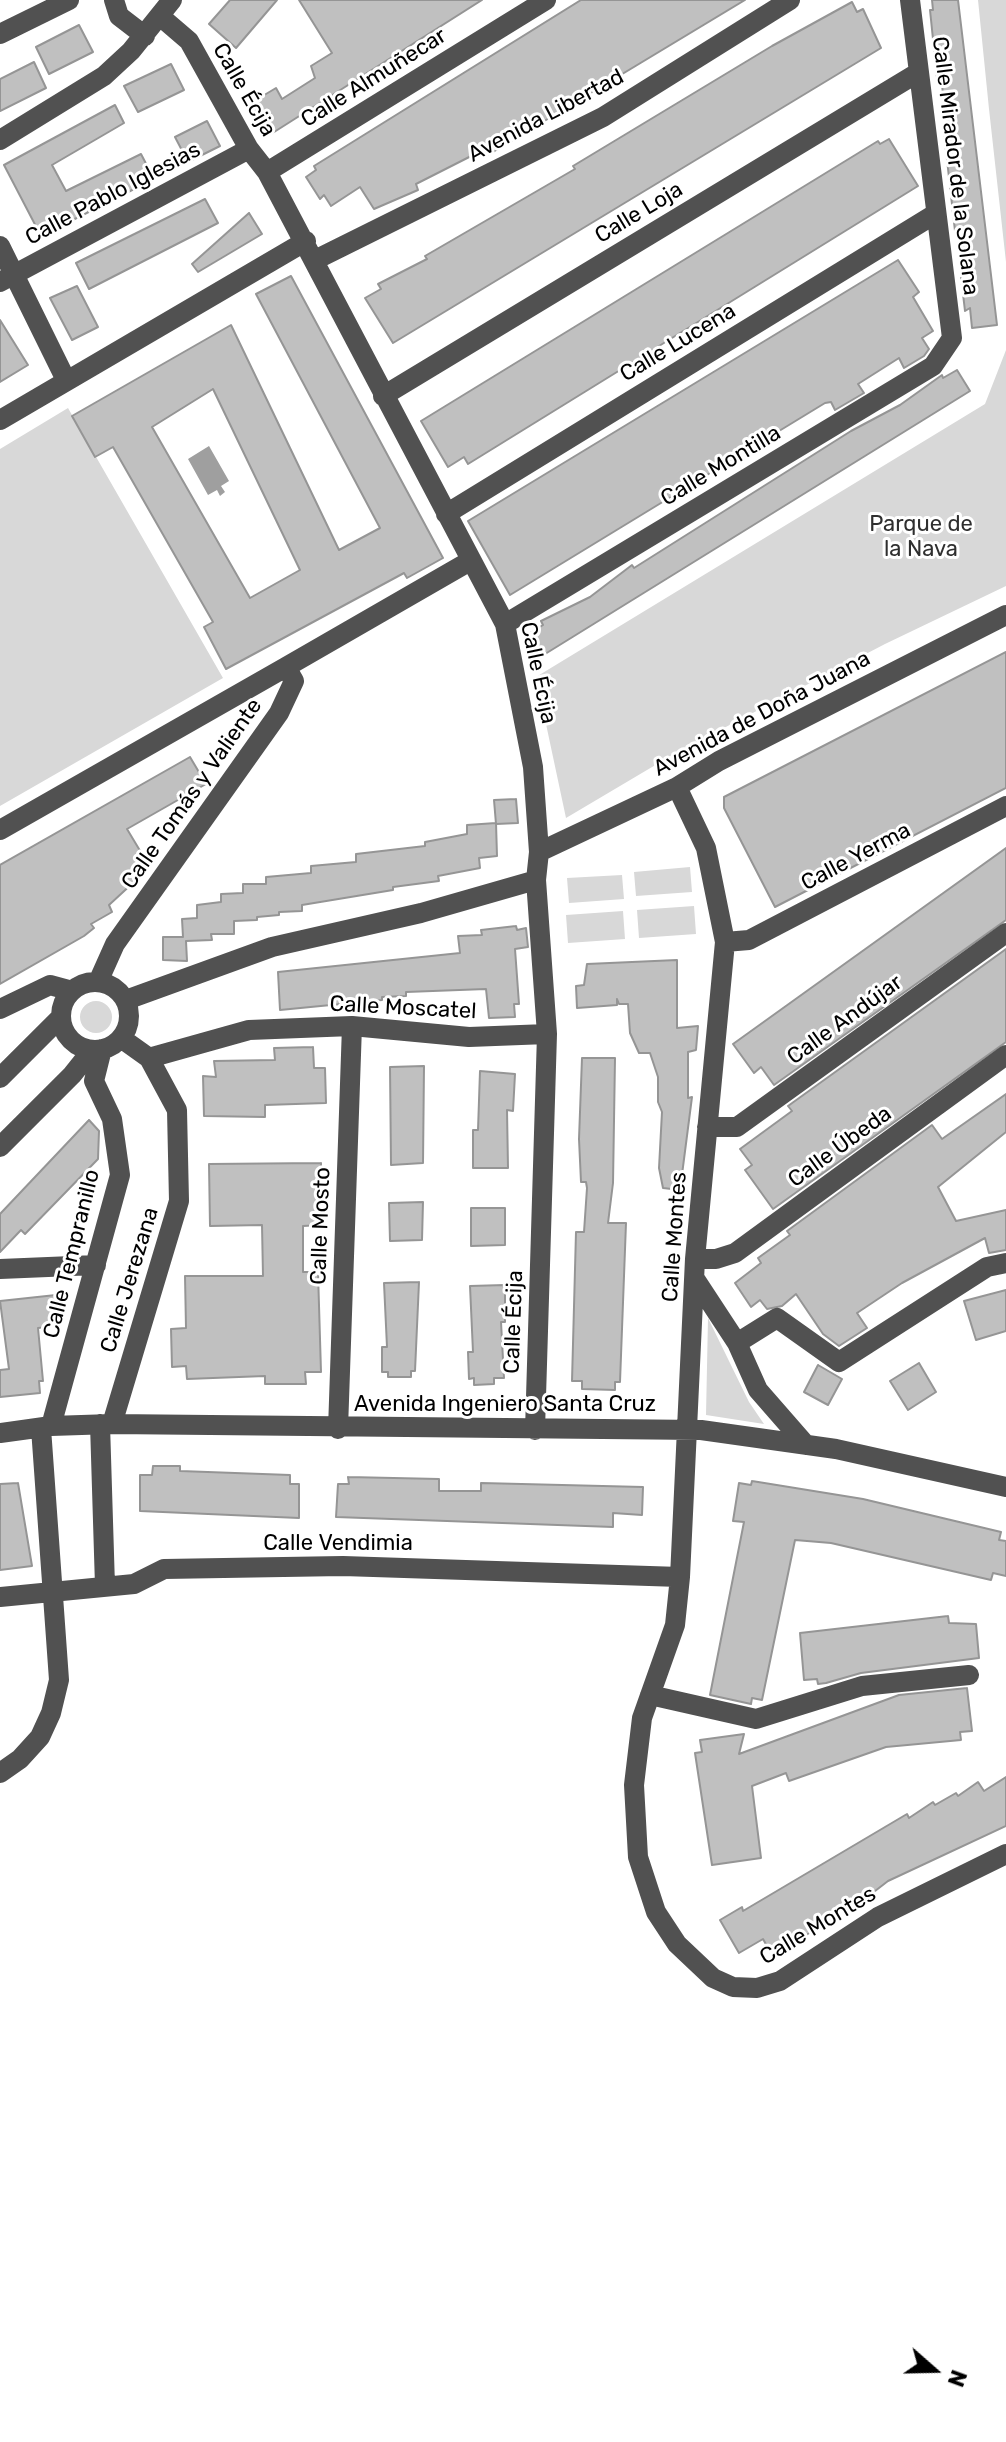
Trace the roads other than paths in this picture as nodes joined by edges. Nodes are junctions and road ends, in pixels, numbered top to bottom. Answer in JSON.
{"nodes":[{"id":1,"x":69,"y":0,"type":"edge"},
{"id":2,"x":114,"y":0,"type":"edge"},
{"id":3,"x":546,"y":0,"type":"edge"},
{"id":4,"x":790,"y":0,"type":"edge"},
{"id":5,"x":910,"y":0,"type":"edge"},
{"id":6,"x":167,"y":8,"type":"edge"},
{"id":7,"x":0,"y":34,"type":"edge"},
{"id":8,"x":145,"y":36,"type":"junction"},
{"id":9,"x":919,"y":72,"type":"junction"},
{"id":10,"x":0,"y":140,"type":"edge"},
{"id":11,"x":249,"y":149,"type":"junction"},
{"id":12,"x":267,"y":172,"type":"junction"},
{"id":13,"x":935,"y":214,"type":"junction"},
{"id":14,"x":306,"y":241,"type":"junction"},
{"id":15,"x":0,"y":246,"type":"edge"},
{"id":16,"x":317,"y":259,"type":"junction"},
{"id":17,"x":6,"y":278,"type":"edge"},
{"id":18,"x":952,"y":338,"type":"joint"},
{"id":19,"x":66,"y":380,"type":"junction"},
{"id":20,"x":383,"y":396,"type":"junction"},
{"id":21,"x":0,"y":420,"type":"edge"},
{"id":22,"x":446,"y":514,"type":"junction"},
{"id":23,"x":470,"y":561,"type":"junction"},
{"id":24,"x":1006,"y":615,"type":"edge"},
{"id":25,"x":505,"y":624,"type":"junction"},
{"id":26,"x":286,"y":667,"type":"junction"},
{"id":27,"x":677,"y":787,"type":"junction"},
{"id":28,"x":1006,"y":806,"type":"edge"},
{"id":29,"x":0,"y":830,"type":"edge"},
{"id":30,"x":539,"y":852,"type":"junction"},
{"id":31,"x":536,"y":880,"type":"junction"},
{"id":32,"x":1006,"y":933,"type":"edge"},
{"id":33,"x":725,"y":942,"type":"junction"},
{"id":34,"x":98,"y":982,"type":"junction"},
{"id":35,"x":72,"y":991,"type":"junction"},
{"id":36,"x":126,"y":1000,"type":"junction"},
{"id":37,"x":0,"y":1009,"type":"edge"},
{"id":38,"x":61,"y":1017,"type":"junction"},
{"id":39,"x":352,"y":1026,"type":"junction"},
{"id":40,"x":547,"y":1034,"type":"junction"},
{"id":41,"x":121,"y":1038,"type":"junction"},
{"id":42,"x":97,"y":1050,"type":"junction"},
{"id":43,"x":1006,"y":1055,"type":"edge"},
{"id":44,"x":149,"y":1058,"type":"junction"},
{"id":45,"x":0,"y":1078,"type":"edge"},
{"id":46,"x":707,"y":1127,"type":"junction"},
{"id":47,"x":0,"y":1147,"type":"edge"},
{"id":48,"x":1006,"y":1263,"type":"edge"},
{"id":49,"x":96,"y":1265,"type":"junction"},
{"id":50,"x":0,"y":1269,"type":"edge"},
{"id":51,"x":695,"y":1269,"type":"junction"},
{"id":52,"x":737,"y":1343,"type":"junction"},
{"id":53,"x":106,"y":1424,"type":"junction"},
{"id":54,"x":46,"y":1427,"type":"junction"},
{"id":55,"x":338,"y":1429,"type":"junction"},
{"id":56,"x":535,"y":1430,"type":"junction"},
{"id":57,"x":687,"y":1430,"type":"junction"},
{"id":58,"x":0,"y":1433,"type":"edge"},
{"id":59,"x":806,"y":1445,"type":"junction"},
{"id":60,"x":1006,"y":1487,"type":"edge"},
{"id":61,"x":680,"y":1577,"type":"junction"},
{"id":62,"x":105,"y":1586,"type":"junction"},
{"id":63,"x":52,"y":1590,"type":"junction"},
{"id":64,"x":0,"y":1597,"type":"edge"},
{"id":65,"x":969,"y":1675,"type":"dead end"},
{"id":66,"x":650,"y":1695,"type":"junction"},
{"id":67,"x":0,"y":1773,"type":"edge"},
{"id":68,"x":1006,"y":1854,"type":"edge"}],
"edges":[{"from":1,"to":7,"type":"street"},
{"from":2,"to":8,"type":"street"},
{"from":3,"to":12,"type":"street","name":"Calle Almuñecar"},
{"from":4,"to":16,"type":"street","name":"Avenida Libertad"},
{"from":5,"to":9,"type":"street","name":"Calle Mirador de la Solana"},
{"from":6,"to":8,"type":"street"},
{"from":6,"to":11,"type":"street","name":"Calle Écija"},
{"from":8,"to":10,"type":"street"},
{"from":9,"to":13,"type":"street","name":"Calle Mirador de la Solana"},
{"from":9,"to":20,"type":"street","name":"Calle Loja"},
{"from":11,"to":12,"type":"street","name":"Calle Écija"},
{"from":11,"to":17,"type":"street","name":"Calle Pablo Iglesias"},
{"from":12,"to":14,"type":"street","name":"Calle Écija"},
{"from":13,"to":18,"type":"street","name":"Calle Mirador de la Solana"},
{"from":13,"to":22,"type":"street","name":"Calle Lucena"},
{"from":14,"to":16,"type":"street","name":"Calle Écija"},
{"from":14,"to":19,"type":"street"},
{"from":15,"to":17,"type":"street"},
{"from":16,"to":20,"type":"street","name":"Calle Écija"},
{"from":17,"to":19,"type":"street"},
{"from":18,"to":25,"type":"street","name":"Calle Montilla"},
{"from":19,"to":21,"type":"street"},
{"from":20,"to":22,"type":"street","name":"Calle Écija"},
{"from":22,"to":23,"type":"street","name":"Calle Écija"},
{"from":23,"to":25,"type":"street","name":"Calle Écija"},
{"from":23,"to":26,"type":"street"},
{"from":24,"to":27,"type":"street","name":"Avenida de Doña Juana"},
{"from":25,"to":30,"type":"street","name":"Calle Écija"},
{"from":26,"to":29,"type":"street","name":"Calle Tomás y Valiente"},
{"from":26,"to":34,"type":"street","name":"Calle Tomás y Valiente"},
{"from":27,"to":30,"type":"street","name":"Avenida de Doña Juana"},
{"from":27,"to":33,"type":"street","name":"Calle Montes"},
{"from":28,"to":33,"type":"street","name":"Calle Yerma"},
{"from":30,"to":31,"type":"street","name":"Calle Écija"},
{"from":31,"to":36,"type":"street"},
{"from":31,"to":40,"type":"street","name":"Calle Écija"},
{"from":32,"to":46,"type":"street","name":"Calle Andújar"},
{"from":33,"to":46,"type":"street","name":"Calle Montes"},
{"from":34,"to":35,"type":"street"},
{"from":34,"to":36,"type":"street"},
{"from":35,"to":37,"type":"street"},
{"from":35,"to":38,"type":"street"},
{"from":36,"to":41,"type":"street"},
{"from":38,"to":42,"type":"street"},
{"from":38,"to":45,"type":"street"},
{"from":39,"to":40,"type":"street","name":"Calle Moscatel"},
{"from":39,"to":44,"type":"street","name":"Calle Moscatel"},
{"from":39,"to":55,"type":"street","name":"Calle Mosto"},
{"from":40,"to":56,"type":"street","name":"Calle Écija"},
{"from":41,"to":42,"type":"street"},
{"from":41,"to":44,"type":"street"},
{"from":42,"to":47,"type":"street"},
{"from":42,"to":49,"type":"street","name":"Calle Tempranillo"},
{"from":43,"to":51,"type":"street","name":"Calle Úbeda"},
{"from":44,"to":53,"type":"street","name":"Calle Jerezana"},
{"from":46,"to":51,"type":"street","name":"Calle Montes"},
{"from":48,"to":52,"type":"street"},
{"from":49,"to":50,"type":"street"},
{"from":49,"to":54,"type":"street","name":"Calle Tempranillo"},
{"from":51,"to":52,"type":"street"},
{"from":51,"to":57,"type":"street","name":"Calle Montes"},
{"from":52,"to":59,"type":"street"},
{"from":53,"to":54,"type":"street","name":"Avenida Ingeniero Santa Cruz"},
{"from":53,"to":55,"type":"street","name":"Avenida Ingeniero Santa Cruz"},
{"from":53,"to":62,"type":"street","name":"Calle Jerezana"},
{"from":54,"to":58,"type":"street","name":"Avenida Ingeniero Santa Cruz"},
{"from":54,"to":63,"type":"street","name":"Calle Tempranillo"},
{"from":55,"to":56,"type":"street","name":"Avenida Ingeniero Santa Cruz"},
{"from":56,"to":57,"type":"street","name":"Avenida Ingeniero Santa Cruz"},
{"from":57,"to":59,"type":"street","name":"Avenida Ingeniero Santa Cruz"},
{"from":57,"to":61,"type":"street","name":"Calle Montes"},
{"from":59,"to":60,"type":"street","name":"Avenida Ingeniero Santa Cruz"},
{"from":61,"to":62,"type":"street","name":"Calle Vendimia"},
{"from":61,"to":66,"type":"street","name":"Calle Montes"},
{"from":62,"to":63,"type":"street","name":"Calle Vendimia"},
{"from":63,"to":64,"type":"street","name":"Calle Vendimia"},
{"from":63,"to":67,"type":"street","name":"Calle Tempranillo"},
{"from":65,"to":66,"type":"street"},
{"from":66,"to":68,"type":"street","name":"Calle Montes"}]}
